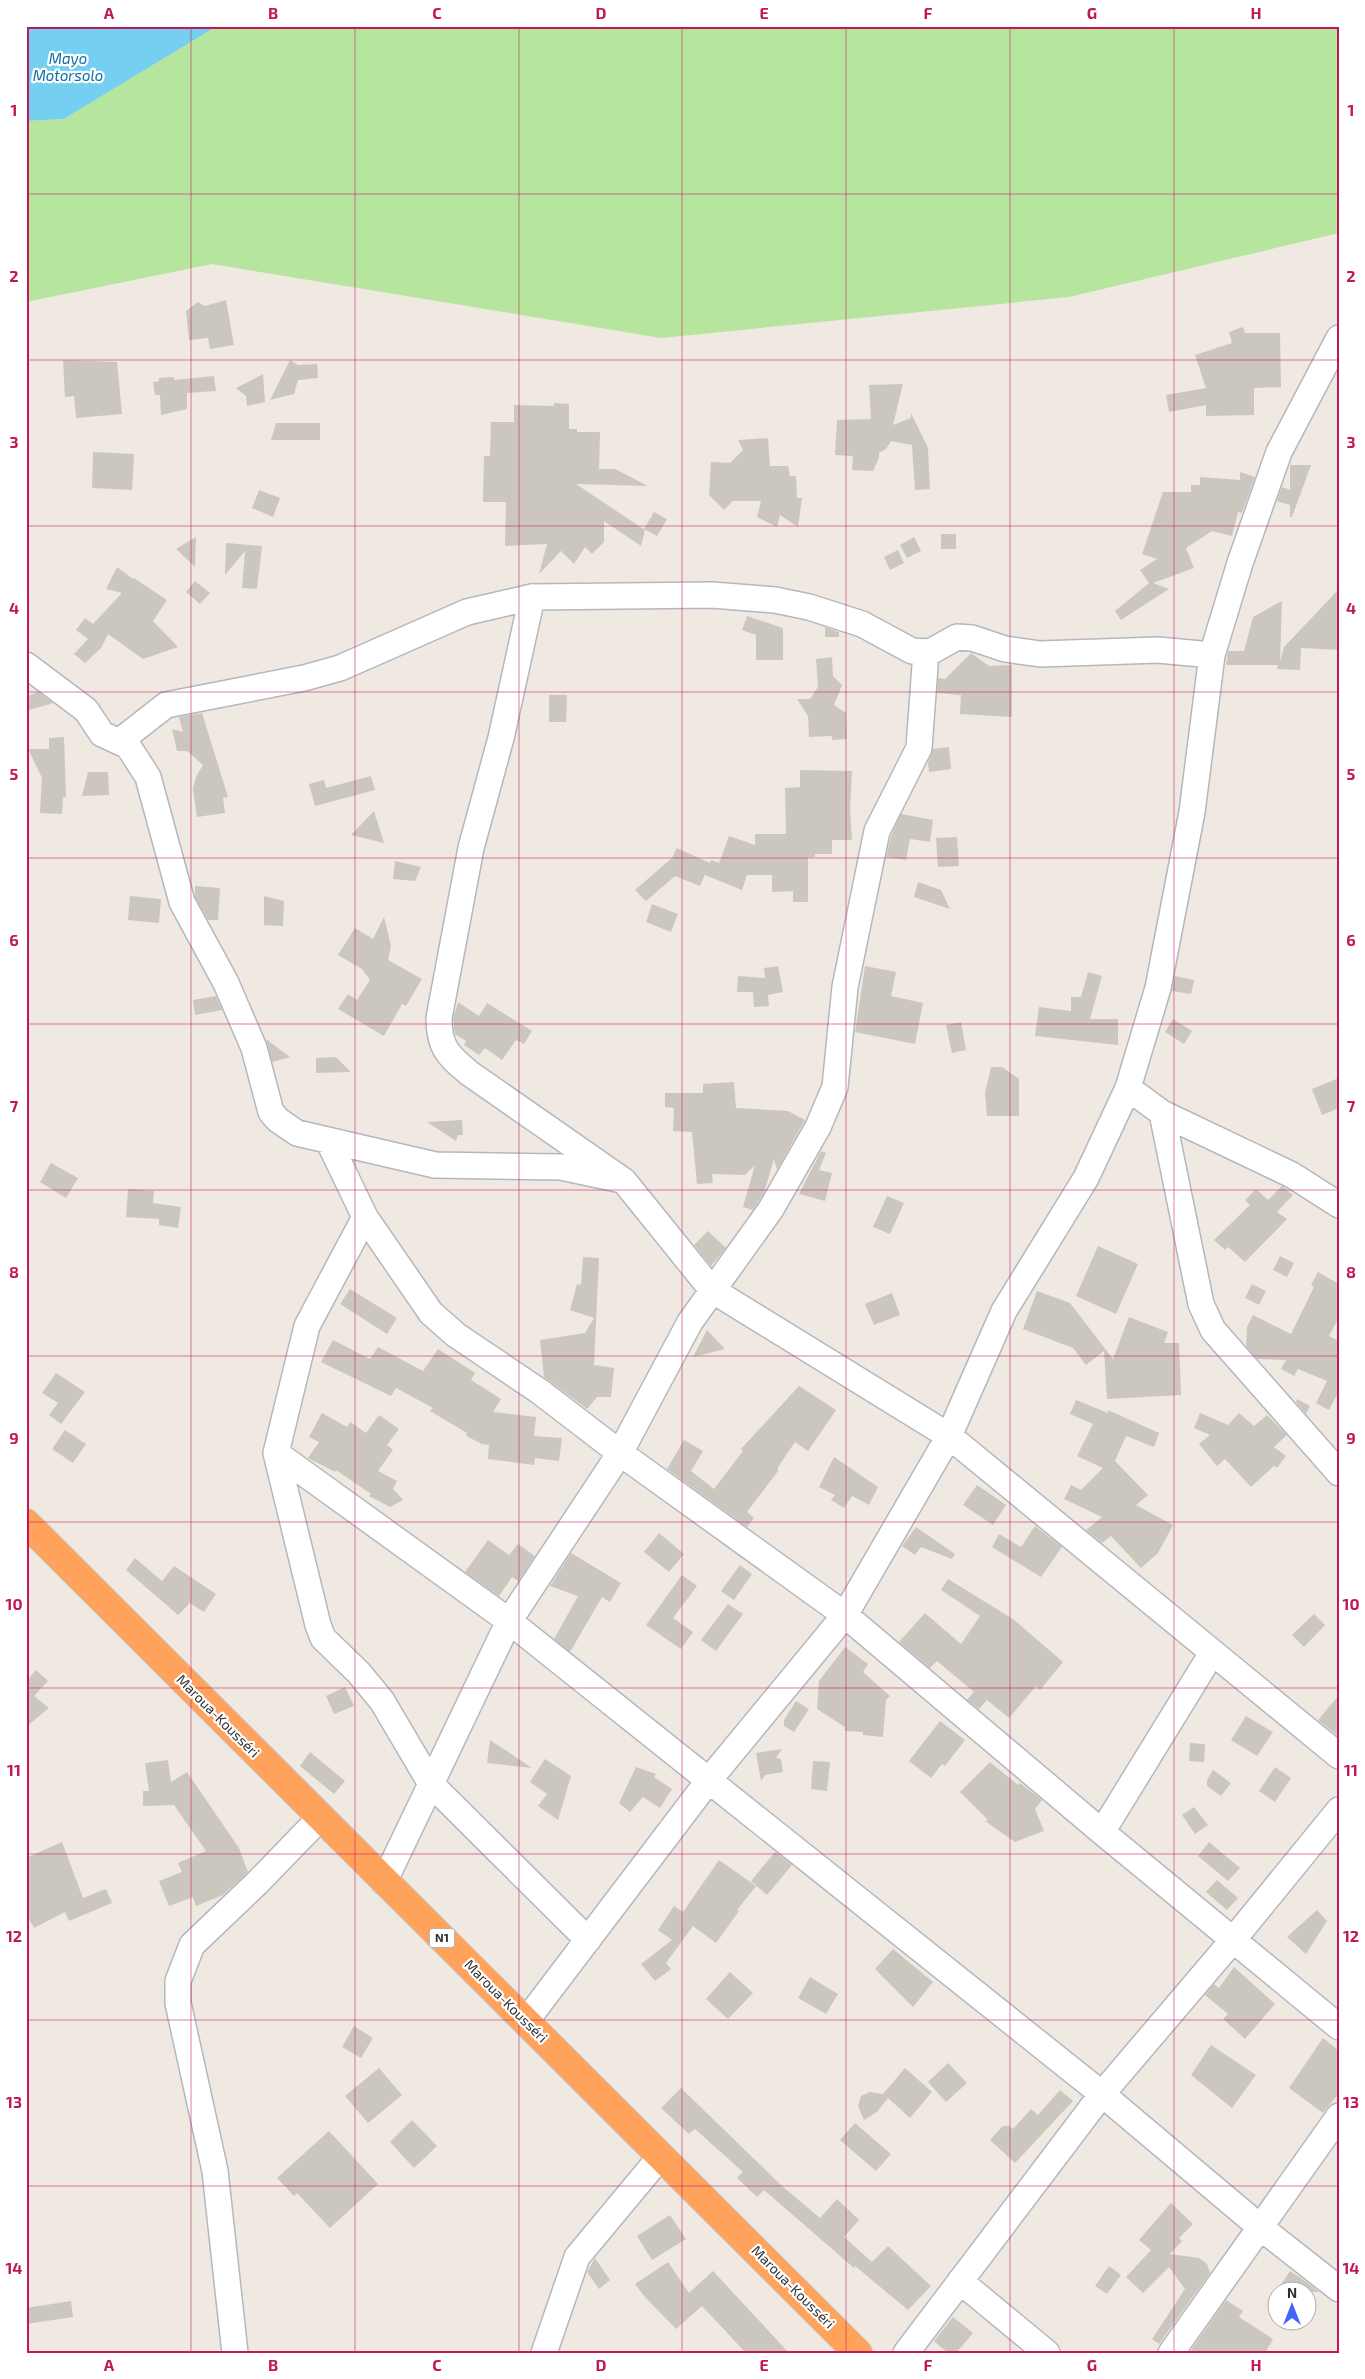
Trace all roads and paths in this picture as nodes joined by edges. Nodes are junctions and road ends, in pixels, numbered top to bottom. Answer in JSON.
{"nodes":[{"id":1,"x":1339,"y":338,"type":"edge"},
{"id":2,"x":532,"y":597,"type":"junction"},
{"id":3,"x":926,"y":652,"type":"junction"},
{"id":4,"x":1212,"y":655,"type":"junction"},
{"id":5,"x":26,"y":665,"type":"edge"},
{"id":6,"x":120,"y":741,"type":"junction"},
{"id":7,"x":1128,"y":1088,"type":"junction"},
{"id":8,"x":1162,"y":1113,"type":"junction"},
{"id":9,"x":328,"y":1140,"type":"junction"},
{"id":10,"x":624,"y":1181,"type":"junction"},
{"id":11,"x":1339,"y":1205,"type":"edge"},
{"id":12,"x":365,"y":1217,"type":"junction"},
{"id":13,"x":712,"y":1290,"type":"junction"},
{"id":14,"x":949,"y":1436,"type":"junction"},
{"id":15,"x":276,"y":1453,"type":"junction"},
{"id":16,"x":620,"y":1453,"type":"junction"},
{"id":17,"x":1339,"y":1473,"type":"edge"},
{"id":18,"x":26,"y":1523,"type":"edge"},
{"id":19,"x":845,"y":1615,"type":"junction"},
{"id":20,"x":509,"y":1621,"type":"junction"},
{"id":21,"x":1212,"y":1653,"type":"junction"},
{"id":22,"x":1339,"y":1756,"type":"edge"},
{"id":23,"x":709,"y":1780,"type":"junction"},
{"id":24,"x":431,"y":1784,"type":"junction"},
{"id":25,"x":1339,"y":1810,"type":"edge"},
{"id":26,"x":320,"y":1818,"type":"junction"},
{"id":27,"x":1102,"y":1832,"type":"junction"},
{"id":28,"x":384,"y":1882,"type":"junction"},
{"id":29,"x":588,"y":1940,"type":"junction"},
{"id":30,"x":1233,"y":1940,"type":"junction"},
{"id":31,"x":526,"y":2021,"type":"junction"},
{"id":32,"x":1339,"y":2027,"type":"edge"},
{"id":33,"x":1102,"y":2094,"type":"junction"},
{"id":34,"x":1339,"y":2116,"type":"edge"},
{"id":35,"x":661,"y":2156,"type":"junction"},
{"id":36,"x":1260,"y":2227,"type":"junction"},
{"id":37,"x":960,"y":2281,"type":"junction"},
{"id":38,"x":1339,"y":2289,"type":"edge"},
{"id":39,"x":235,"y":2353,"type":"edge"},
{"id":40,"x":544,"y":2353,"type":"edge"},
{"id":41,"x":858,"y":2353,"type":"edge"},
{"id":42,"x":906,"y":2353,"type":"edge"},
{"id":43,"x":1047,"y":2353,"type":"edge"},
{"id":44,"x":1171,"y":2353,"type":"edge"}],
"edges":[{"from":1,"to":4,"type":"street"},
{"from":2,"to":3,"type":"street"},
{"from":2,"to":6,"type":"street"},
{"from":2,"to":10,"type":"street"},
{"from":3,"to":4,"type":"street"},
{"from":3,"to":13,"type":"street"},
{"from":4,"to":7,"type":"street"},
{"from":5,"to":6,"type":"street"},
{"from":6,"to":9,"type":"street"},
{"from":7,"to":8,"type":"street"},
{"from":7,"to":14,"type":"street"},
{"from":8,"to":11,"type":"street"},
{"from":8,"to":17,"type":"street"},
{"from":9,"to":10,"type":"street"},
{"from":9,"to":12,"type":"street"},
{"from":10,"to":13,"type":"street"},
{"from":12,"to":15,"type":"street"},
{"from":12,"to":16,"type":"street"},
{"from":13,"to":14,"type":"street"},
{"from":13,"to":16,"type":"street"},
{"from":14,"to":19,"type":"street"},
{"from":14,"to":21,"type":"street"},
{"from":15,"to":20,"type":"street"},
{"from":15,"to":24,"type":"street"},
{"from":16,"to":19,"type":"street"},
{"from":16,"to":20,"type":"street"},
{"from":18,"to":26,"type":"highway","name":"Maroua-Kousséri","number":"N1"},
{"from":19,"to":23,"type":"street"},
{"from":19,"to":27,"type":"street"},
{"from":20,"to":23,"type":"street"},
{"from":20,"to":24,"type":"street"},
{"from":21,"to":22,"type":"street"},
{"from":21,"to":27,"type":"street"},
{"from":23,"to":29,"type":"street"},
{"from":23,"to":33,"type":"street"},
{"from":24,"to":28,"type":"street"},
{"from":24,"to":29,"type":"street"},
{"from":25,"to":30,"type":"street"},
{"from":26,"to":28,"type":"highway","name":"Maroua-Kousséri","number":"N1"},
{"from":26,"to":39,"type":"street"},
{"from":27,"to":30,"type":"street"},
{"from":28,"to":31,"type":"highway","name":"Maroua-Kousséri","number":"N1"},
{"from":29,"to":31,"type":"street"},
{"from":30,"to":32,"type":"street"},
{"from":30,"to":33,"type":"street"},
{"from":31,"to":35,"type":"highway","name":"Maroua-Kousséri","number":"N1"},
{"from":33,"to":36,"type":"street"},
{"from":33,"to":37,"type":"street"},
{"from":34,"to":36,"type":"street"},
{"from":35,"to":40,"type":"street"},
{"from":35,"to":41,"type":"highway","name":"Maroua-Kousséri","number":"N1"},
{"from":36,"to":38,"type":"street"},
{"from":36,"to":44,"type":"street"},
{"from":37,"to":42,"type":"street"},
{"from":37,"to":43,"type":"street"}]}
